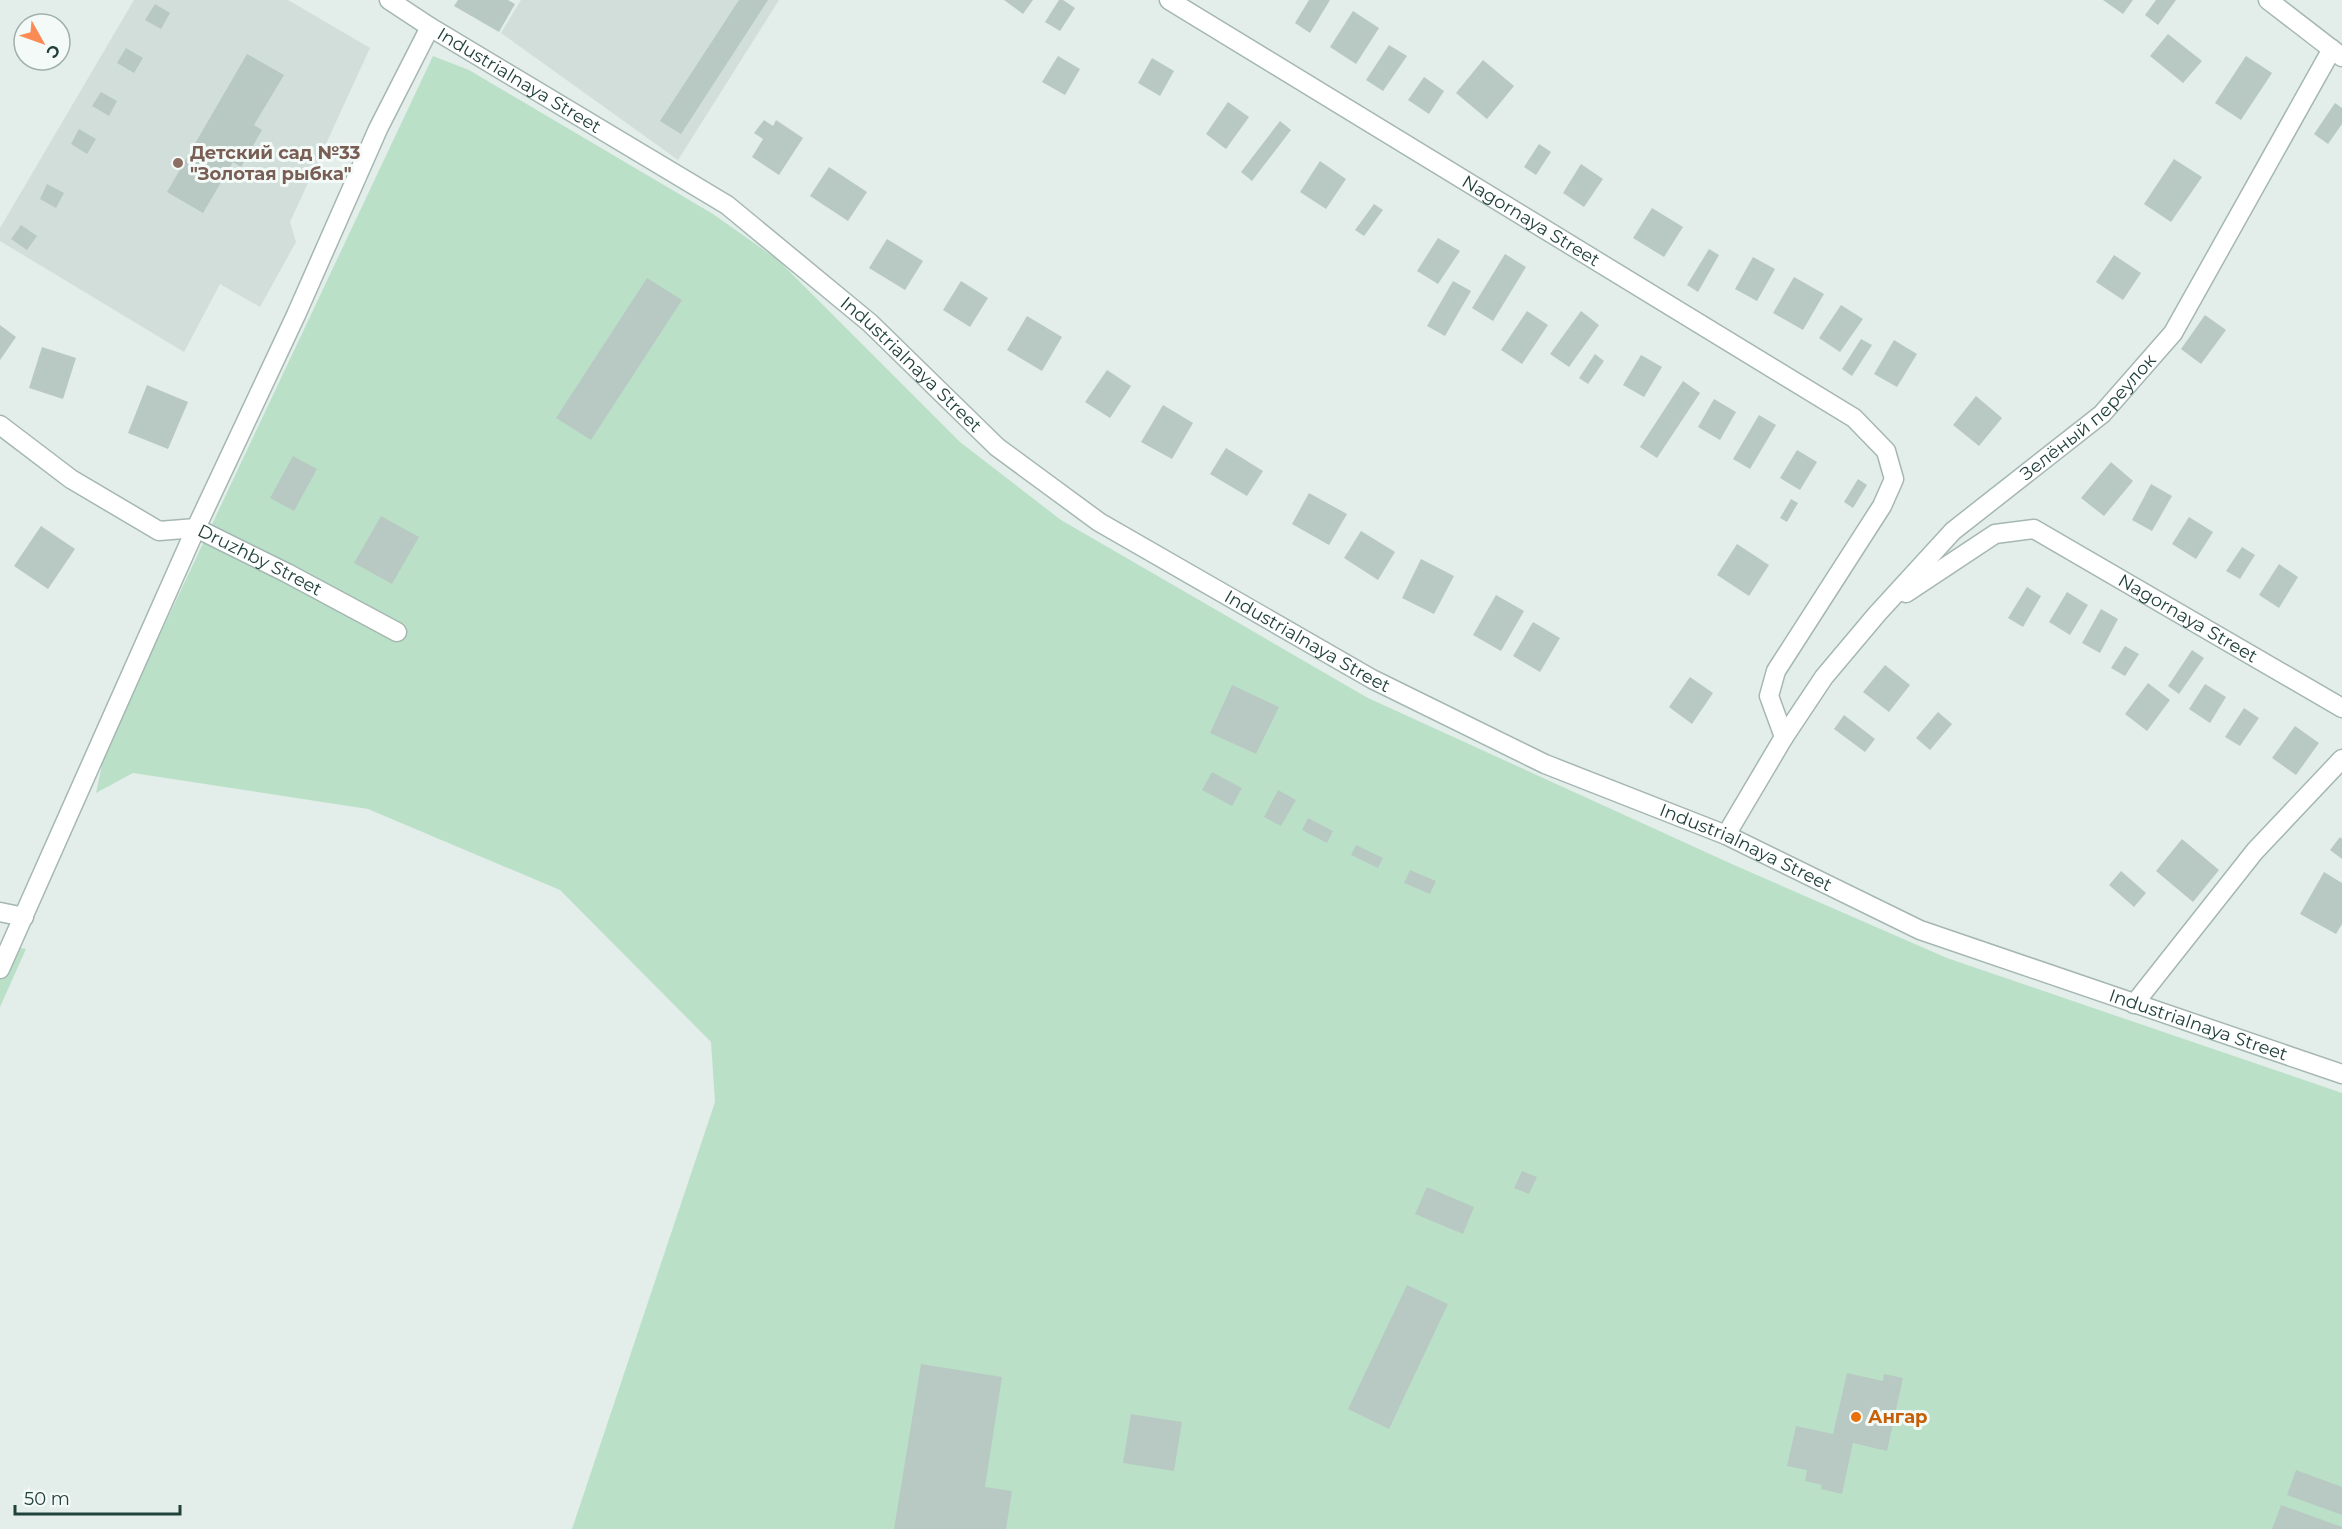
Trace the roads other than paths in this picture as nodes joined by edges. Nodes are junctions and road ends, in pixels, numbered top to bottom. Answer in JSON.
{"nodes":[{"id":1,"x":1169,"y":0,"type":"edge"},
{"id":2,"x":2268,"y":0,"type":"edge"},
{"id":3,"x":400,"y":3,"type":"edge"},
{"id":4,"x":430,"y":27,"type":"junction"},
{"id":5,"x":2337,"y":53,"type":"edge"},
{"id":6,"x":0,"y":425,"type":"edge"},
{"id":7,"x":196,"y":528,"type":"junction"},
{"id":8,"x":1876,"y":614,"type":"junction"},
{"id":9,"x":397,"y":632,"type":"dead end"},
{"id":10,"x":2342,"y":708,"type":"edge"},
{"id":11,"x":1784,"y":736,"type":"junction"},
{"id":12,"x":2342,"y":759,"type":"edge"},
{"id":13,"x":1726,"y":835,"type":"junction"},
{"id":14,"x":0,"y":912,"type":"edge"},
{"id":15,"x":24,"y":917,"type":"junction"},
{"id":16,"x":0,"y":969,"type":"edge"},
{"id":17,"x":2134,"y":1004,"type":"junction"},
{"id":18,"x":2342,"y":1074,"type":"edge"}],
"edges":[{"from":1,"to":11,"type":"street","name":"Nagornaya Street"},
{"from":2,"to":5,"type":"street"},
{"from":3,"to":4,"type":"street","name":"Industrialnaya Street"},
{"from":4,"to":7,"type":"street"},
{"from":4,"to":13,"type":"street","name":"Industrialnaya Street"},
{"from":5,"to":8,"type":"street","name":"Зелёный переулок"},
{"from":6,"to":7,"type":"street","name":"Druzhby Street"},
{"from":7,"to":9,"type":"street","name":"Druzhby Street"},
{"from":7,"to":15,"type":"street"},
{"from":8,"to":10,"type":"street","name":"Nagornaya Street"},
{"from":8,"to":11,"type":"street","name":"Зелёный переулок"},
{"from":11,"to":13,"type":"street","name":"Зелёный переулок"},
{"from":12,"to":17,"type":"street"},
{"from":13,"to":17,"type":"street","name":"Industrialnaya Street"},
{"from":14,"to":15,"type":"street"},
{"from":15,"to":16,"type":"street"},
{"from":17,"to":18,"type":"street","name":"Industrialnaya Street"}]}
